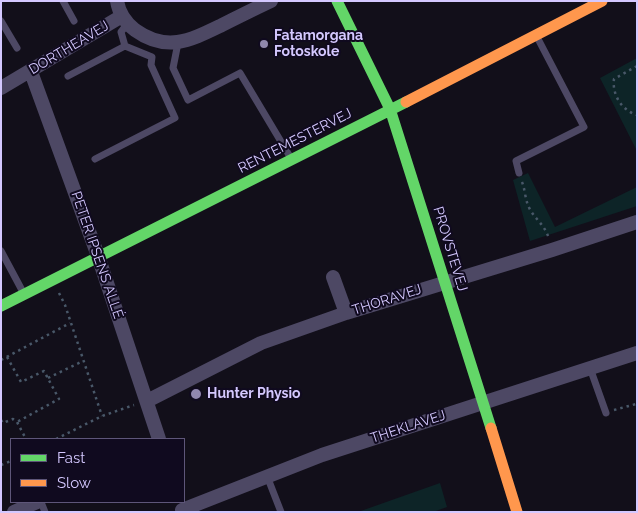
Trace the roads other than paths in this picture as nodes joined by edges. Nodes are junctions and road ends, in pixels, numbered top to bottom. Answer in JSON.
{"nodes":[{"id":1,"x":63,"y":1,"type":"edge"},
{"id":2,"x":117,"y":1,"type":"edge"},
{"id":3,"x":271,"y":1,"type":"edge"},
{"id":4,"x":337,"y":1,"type":"edge"},
{"id":5,"x":602,"y":1,"type":"edge"},
{"id":6,"x":125,"y":20,"type":"junction"},
{"id":7,"x":1,"y":21,"type":"edge"},
{"id":8,"x":74,"y":21,"type":"dead end"},
{"id":9,"x":536,"y":35,"type":"junction"},
{"id":10,"x":178,"y":42,"type":"junction"},
{"id":11,"x":125,"y":46,"type":"junction"},
{"id":12,"x":18,"y":48,"type":"dead end"},
{"id":13,"x":30,"y":72,"type":"junction"},
{"id":14,"x":68,"y":76,"type":"dead end"},
{"id":15,"x":1,"y":88,"type":"edge"},
{"id":16,"x":390,"y":109,"type":"junction"},
{"id":17,"x":95,"y":159,"type":"dead end"},
{"id":18,"x":292,"y":160,"type":"junction"},
{"id":19,"x":519,"y":173,"type":"road end"},
{"id":20,"x":637,"y":222,"type":"edge"},
{"id":21,"x":1,"y":251,"type":"edge"},
{"id":22,"x":98,"y":256,"type":"junction"},
{"id":23,"x":333,"y":277,"type":"dead end"},
{"id":24,"x":445,"y":282,"type":"junction"},
{"id":25,"x":24,"y":294,"type":"junction"},
{"id":26,"x":1,"y":306,"type":"edge"},
{"id":27,"x":346,"y":313,"type":"junction"},
{"id":28,"x":637,"y":353,"type":"edge"},
{"id":29,"x":590,"y":368,"type":"junction"},
{"id":30,"x":147,"y":401,"type":"junction"},
{"id":31,"x":482,"y":403,"type":"junction"},
{"id":32,"x":606,"y":413,"type":"road end"},
{"id":33,"x":160,"y":438,"type":"edge"},
{"id":34,"x":267,"y":476,"type":"junction"},
{"id":35,"x":36,"y":503,"type":"edge"},
{"id":36,"x":182,"y":508,"type":"edge"},
{"id":37,"x":14,"y":512,"type":"edge"},
{"id":38,"x":281,"y":512,"type":"edge"},
{"id":39,"x":517,"y":512,"type":"edge"}],
"edges":[{"from":1,"to":8,"type":"lane"},
{"from":2,"to":6,"type":"street","name":"DORTHEAVEJ"},
{"from":3,"to":10,"type":"street"},
{"from":4,"to":16,"type":"street","name":"PROVSTEVEJ"},
{"from":5,"to":9,"type":"street","name":"RENTEMESTERVEJ"},
{"from":6,"to":10,"type":"street"},
{"from":6,"to":11,"type":"lane"},
{"from":6,"to":13,"type":"street","name":"DORTHEAVEJ"},
{"from":7,"to":12,"type":"lane"},
{"from":9,"to":16,"type":"street","name":"RENTEMESTERVEJ"},
{"from":9,"to":19,"type":"lane"},
{"from":10,"to":18,"type":"lane"},
{"from":11,"to":14,"type":"lane"},
{"from":11,"to":17,"type":"lane"},
{"from":13,"to":15,"type":"street","name":"DORTHEAVEJ"},
{"from":13,"to":22,"type":"street","name":"PETER IPSENS ALLÉ"},
{"from":16,"to":18,"type":"street","name":"RENTEMESTERVEJ"},
{"from":16,"to":24,"type":"street","name":"PROVSTEVEJ"},
{"from":18,"to":22,"type":"street","name":"RENTEMESTERVEJ"},
{"from":20,"to":24,"type":"street","name":"THORAVEJ"},
{"from":21,"to":25,"type":"lane"},
{"from":22,"to":25,"type":"street","name":"RENTEMESTERVEJ"},
{"from":22,"to":30,"type":"street","name":"PETER IPSENS ALLÉ"},
{"from":23,"to":27,"type":"street"},
{"from":24,"to":27,"type":"street","name":"THORAVEJ"},
{"from":24,"to":31,"type":"street","name":"PROVSTEVEJ"},
{"from":25,"to":26,"type":"street","name":"RENTEMESTERVEJ"},
{"from":27,"to":30,"type":"street","name":"THORAVEJ"},
{"from":28,"to":29,"type":"street","name":"THEKLAVEJ"},
{"from":29,"to":31,"type":"street","name":"THEKLAVEJ"},
{"from":29,"to":32,"type":"lane"},
{"from":30,"to":33,"type":"street","name":"PETER IPSENS ALLÉ"},
{"from":31,"to":34,"type":"street","name":"THEKLAVEJ"},
{"from":31,"to":39,"type":"street","name":"PROVSTEVEJ"},
{"from":34,"to":36,"type":"street","name":"THEKLAVEJ"},
{"from":34,"to":38,"type":"lane"},
{"from":35,"to":37,"type":"street"}]}
